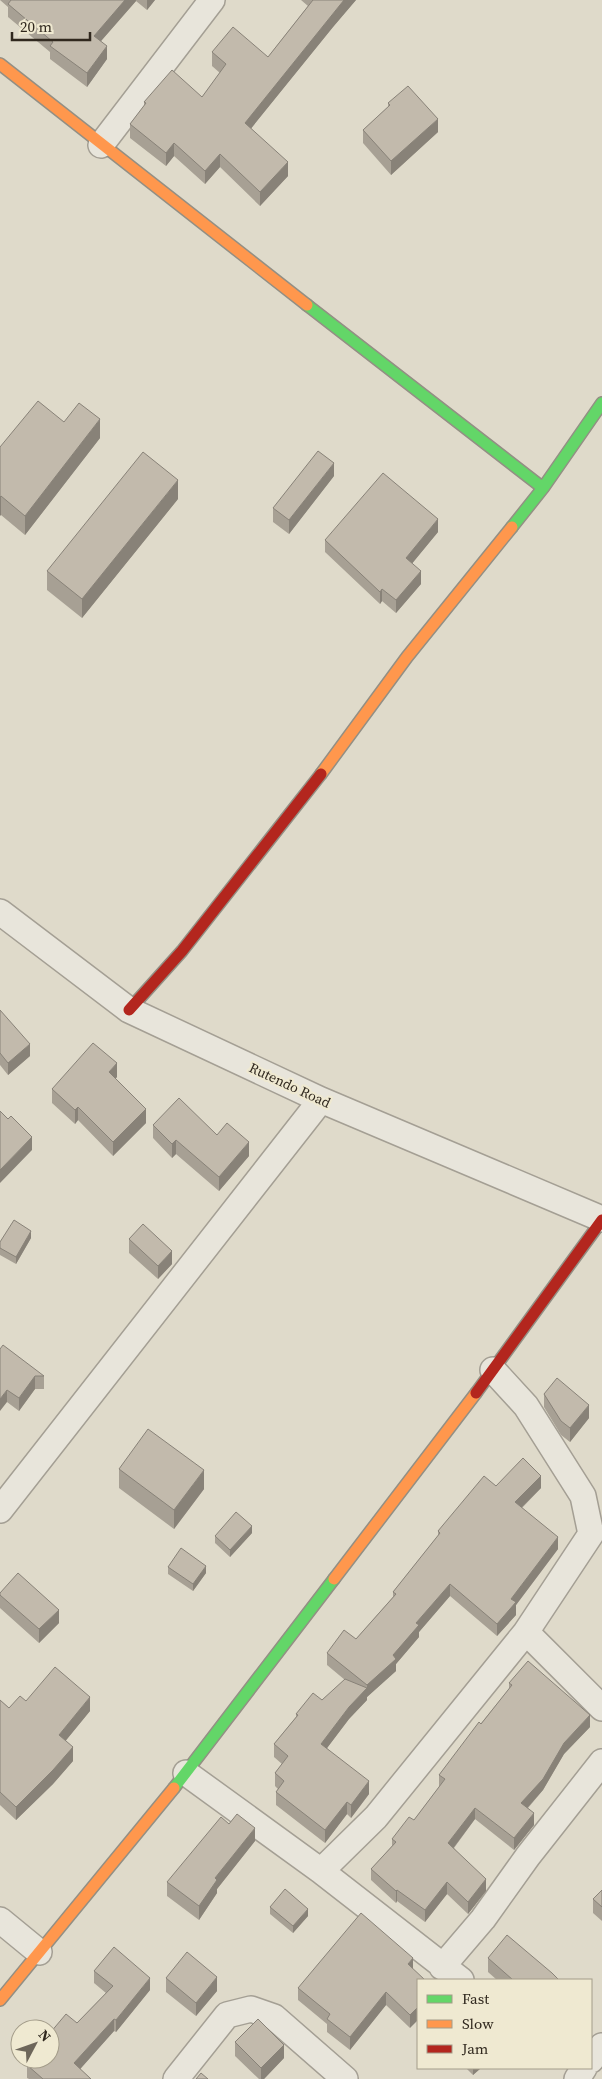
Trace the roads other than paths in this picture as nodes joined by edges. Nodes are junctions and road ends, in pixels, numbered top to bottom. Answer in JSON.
{"nodes":[{"id":1,"x":212,"y":0,"type":"edge"},
{"id":2,"x":0,"y":64,"type":"edge"},
{"id":3,"x":101,"y":144,"type":"junction"},
{"id":4,"x":602,"y":403,"type":"edge"},
{"id":5,"x":543,"y":488,"type":"junction"},
{"id":6,"x":0,"y":912,"type":"edge"},
{"id":7,"x":129,"y":1010,"type":"junction"},
{"id":8,"x":321,"y":1100,"type":"junction"},
{"id":9,"x":602,"y":1220,"type":"edge"},
{"id":10,"x":493,"y":1370,"type":"junction"},
{"id":11,"x":0,"y":1510,"type":"edge"},
{"id":12,"x":597,"y":1534,"type":"edge"},
{"id":13,"x":526,"y":1632,"type":"junction"},
{"id":14,"x":602,"y":1708,"type":"edge"},
{"id":15,"x":602,"y":1762,"type":"edge"},
{"id":16,"x":186,"y":1773,"type":"junction"},
{"id":17,"x":321,"y":1871,"type":"junction"},
{"id":18,"x":0,"y":1920,"type":"edge"},
{"id":19,"x":38,"y":1952,"type":"junction"},
{"id":20,"x":451,"y":1974,"type":"edge"},
{"id":21,"x":0,"y":2000,"type":"edge"},
{"id":22,"x":602,"y":2046,"type":"edge"},
{"id":23,"x":592,"y":2059,"type":"edge"},
{"id":24,"x":176,"y":2079,"type":"edge"},
{"id":25,"x":345,"y":2079,"type":"edge"}],
"edges":[{"from":1,"to":3,"type":"street"},
{"from":2,"to":3,"type":"street"},
{"from":3,"to":5,"type":"street"},
{"from":4,"to":5,"type":"street"},
{"from":5,"to":7,"type":"street"},
{"from":6,"to":7,"type":"street","name":"Rutendo Road"},
{"from":7,"to":8,"type":"street","name":"Rutendo Road"},
{"from":8,"to":9,"type":"street","name":"Rutendo Road"},
{"from":8,"to":11,"type":"street"},
{"from":9,"to":10,"type":"street"},
{"from":10,"to":12,"type":"street"},
{"from":10,"to":16,"type":"street"},
{"from":12,"to":13,"type":"street"},
{"from":13,"to":14,"type":"street"},
{"from":13,"to":17,"type":"street"},
{"from":15,"to":20,"type":"street"},
{"from":16,"to":17,"type":"street"},
{"from":16,"to":19,"type":"street"},
{"from":17,"to":20,"type":"street"},
{"from":18,"to":19,"type":"street"},
{"from":19,"to":21,"type":"street"},
{"from":22,"to":23,"type":"street"},
{"from":24,"to":25,"type":"street"}]}
